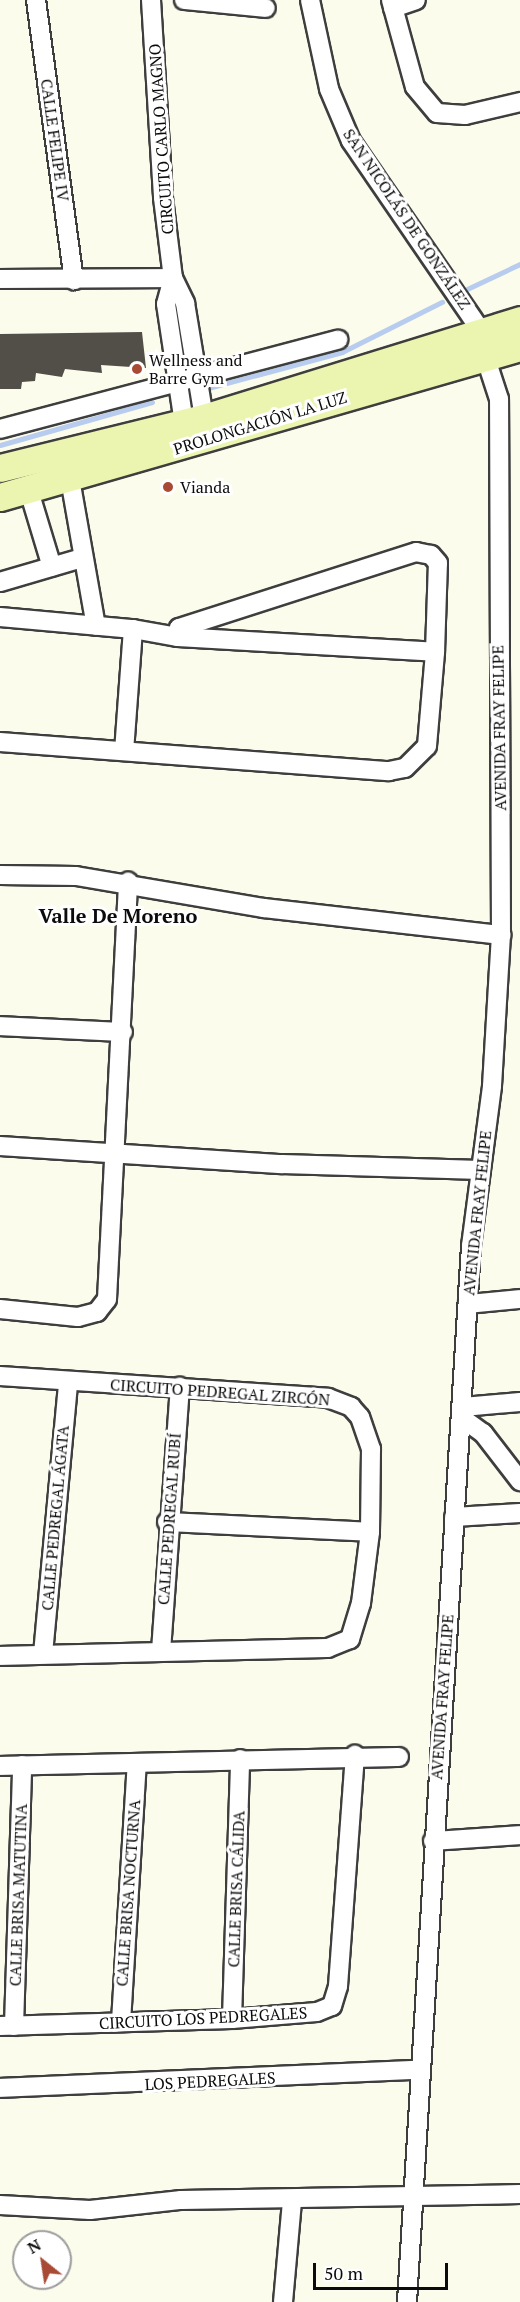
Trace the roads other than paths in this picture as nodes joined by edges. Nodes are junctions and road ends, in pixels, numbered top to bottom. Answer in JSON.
{"nodes":[{"id":1,"x":36,"y":0,"type":"edge"},
{"id":2,"x":151,"y":0,"type":"edge"},
{"id":3,"x":185,"y":0,"type":"edge"},
{"id":4,"x":310,"y":0,"type":"edge"},
{"id":5,"x":416,"y":0,"type":"edge"},
{"id":6,"x":392,"y":4,"type":"edge"},
{"id":7,"x":266,"y":8,"type":"dead end"},
{"id":8,"x":520,"y":102,"type":"edge"},
{"id":9,"x":173,"y":278,"type":"junction"},
{"id":10,"x":0,"y":279,"type":"edge"},
{"id":11,"x":74,"y":280,"type":"junction"},
{"id":12,"x":520,"y":320,"type":"edge"},
{"id":13,"x":338,"y":340,"type":"dead end"},
{"id":14,"x":483,"y":344,"type":"junction"},
{"id":15,"x":520,"y":347,"type":"edge"},
{"id":16,"x":196,"y":377,"type":"junction"},
{"id":17,"x":176,"y":382,"type":"junction"},
{"id":18,"x":194,"y":420,"type":"junction"},
{"id":19,"x":0,"y":429,"type":"edge"},
{"id":20,"x":0,"y":468,"type":"edge"},
{"id":21,"x":70,"y":479,"type":"junction"},
{"id":22,"x":29,"y":491,"type":"junction"},
{"id":23,"x":0,"y":497,"type":"edge"},
{"id":24,"x":82,"y":558,"type":"junction"},
{"id":25,"x":52,"y":567,"type":"junction"},
{"id":26,"x":0,"y":582,"type":"edge"},
{"id":27,"x":0,"y":617,"type":"edge"},
{"id":28,"x":96,"y":626,"type":"junction"},
{"id":29,"x":133,"y":629,"type":"junction"},
{"id":30,"x":178,"y":637,"type":"junction"},
{"id":31,"x":435,"y":652,"type":"junction"},
{"id":32,"x":0,"y":742,"type":"edge"},
{"id":33,"x":124,"y":752,"type":"junction"},
{"id":34,"x":0,"y":875,"type":"edge"},
{"id":35,"x":128,"y":882,"type":"junction"},
{"id":36,"x":501,"y":935,"type":"junction"},
{"id":37,"x":0,"y":1026,"type":"edge"},
{"id":38,"x":123,"y":1032,"type":"junction"},
{"id":39,"x":0,"y":1146,"type":"edge"},
{"id":40,"x":114,"y":1152,"type":"junction"},
{"id":41,"x":480,"y":1170,"type":"junction"},
{"id":42,"x":520,"y":1299,"type":"edge"},
{"id":43,"x":468,"y":1304,"type":"junction"},
{"id":44,"x":0,"y":1309,"type":"edge"},
{"id":45,"x":0,"y":1376,"type":"edge"},
{"id":46,"x":68,"y":1382,"type":"junction"},
{"id":47,"x":180,"y":1387,"type":"junction"},
{"id":48,"x":520,"y":1402,"type":"edge"},
{"id":49,"x":462,"y":1413,"type":"junction"},
{"id":50,"x":520,"y":1481,"type":"edge"},
{"id":51,"x":520,"y":1513,"type":"edge"},
{"id":52,"x":454,"y":1517,"type":"junction"},
{"id":53,"x":167,"y":1522,"type":"junction"},
{"id":54,"x":370,"y":1532,"type":"junction"},
{"id":55,"x":161,"y":1651,"type":"junction"},
{"id":56,"x":43,"y":1654,"type":"junction"},
{"id":57,"x":0,"y":1656,"type":"edge"},
{"id":58,"x":355,"y":1755,"type":"junction"},
{"id":59,"x":399,"y":1756,"type":"dead end"},
{"id":60,"x":240,"y":1760,"type":"junction"},
{"id":61,"x":137,"y":1763,"type":"junction"},
{"id":62,"x":22,"y":1765,"type":"junction"},
{"id":63,"x":0,"y":1766,"type":"edge"},
{"id":64,"x":520,"y":1835,"type":"edge"},
{"id":65,"x":433,"y":1841,"type":"junction"},
{"id":66,"x":232,"y":2019,"type":"junction"},
{"id":67,"x":121,"y":2022,"type":"junction"},
{"id":68,"x":7,"y":2026,"type":"edge"},
{"id":69,"x":420,"y":2070,"type":"junction"},
{"id":70,"x":0,"y":2088,"type":"edge"},
{"id":71,"x":416,"y":2194,"type":"junction"},
{"id":72,"x":520,"y":2194,"type":"edge"},
{"id":73,"x":292,"y":2200,"type":"junction"},
{"id":74,"x":0,"y":2205,"type":"edge"},
{"id":75,"x":283,"y":2302,"type":"edge"},
{"id":76,"x":407,"y":2302,"type":"edge"}],
"edges":[{"from":1,"to":11,"type":"street","name":"CALLE FELIPE IV"},
{"from":2,"to":9,"type":"street","name":"CIRCUITO CARLO MAGNO"},
{"from":3,"to":7,"type":"street"},
{"from":4,"to":14,"type":"street","name":"SAN NICOLÁS DE GONZÁLEZ"},
{"from":5,"to":6,"type":"street"},
{"from":6,"to":8,"type":"street"},
{"from":9,"to":11,"type":"street"},
{"from":9,"to":16,"type":"street","name":"CIRCUITO CARLO MAGNO"},
{"from":9,"to":17,"type":"street","name":"CIRCUITO CARLO MAGNO"},
{"from":10,"to":11,"type":"street"},
{"from":12,"to":14,"type":"main road","name":"PROLONGACIÓN LA LUZ"},
{"from":13,"to":16,"type":"street"},
{"from":14,"to":15,"type":"main road","name":"PROLONGACIÓN LA LUZ"},
{"from":14,"to":18,"type":"main road","name":"PROLONGACIÓN LA LUZ"},
{"from":14,"to":21,"type":"main road","name":"PROLONGACIÓN LA LUZ"},
{"from":14,"to":36,"type":"street","name":"AVENIDA FRAY FELIPE"},
{"from":16,"to":17,"type":"street"},
{"from":16,"to":18,"type":"street","name":"CIRCUITO CARLO MAGNO"},
{"from":17,"to":18,"type":"street","name":"CIRCUITO CARLO MAGNO"},
{"from":17,"to":19,"type":"street"},
{"from":18,"to":20,"type":"main road","name":"PROLONGACIÓN LA LUZ"},
{"from":21,"to":22,"type":"main road","name":"PROLONGACIÓN LA LUZ"},
{"from":21,"to":24,"type":"street"},
{"from":22,"to":23,"type":"main road","name":"PROLONGACIÓN LA LUZ"},
{"from":22,"to":25,"type":"street"},
{"from":24,"to":25,"type":"street"},
{"from":24,"to":28,"type":"street"},
{"from":25,"to":26,"type":"street"},
{"from":27,"to":28,"type":"street"},
{"from":28,"to":29,"type":"street"},
{"from":29,"to":30,"type":"street"},
{"from":29,"to":33,"type":"street"},
{"from":30,"to":31,"type":"street"},
{"from":30,"to":31,"type":"street"},
{"from":31,"to":33,"type":"street"},
{"from":32,"to":33,"type":"street"},
{"from":34,"to":35,"type":"street"},
{"from":35,"to":36,"type":"street"},
{"from":35,"to":38,"type":"street"},
{"from":36,"to":41,"type":"street","name":"AVENIDA FRAY FELIPE"},
{"from":37,"to":38,"type":"street"},
{"from":38,"to":40,"type":"street"},
{"from":39,"to":40,"type":"street"},
{"from":40,"to":41,"type":"street"},
{"from":40,"to":44,"type":"street"},
{"from":41,"to":43,"type":"street","name":"AVENIDA FRAY FELIPE"},
{"from":42,"to":43,"type":"street"},
{"from":43,"to":49,"type":"street","name":"AVENIDA FRAY FELIPE"},
{"from":45,"to":46,"type":"street","name":"CIRCUITO PEDREGAL ZIRCÓN"},
{"from":46,"to":47,"type":"street","name":"CIRCUITO PEDREGAL ZIRCÓN"},
{"from":46,"to":56,"type":"street","name":"CALLE PEDREGAL ÁGATA"},
{"from":47,"to":53,"type":"street","name":"CALLE PEDREGAL RUBÍ"},
{"from":47,"to":54,"type":"street","name":"CIRCUITO PEDREGAL ZIRCÓN"},
{"from":48,"to":49,"type":"street"},
{"from":49,"to":50,"type":"street"},
{"from":49,"to":52,"type":"street","name":"AVENIDA FRAY FELIPE"},
{"from":51,"to":52,"type":"street"},
{"from":52,"to":65,"type":"street","name":"AVENIDA FRAY FELIPE"},
{"from":53,"to":54,"type":"street"},
{"from":53,"to":55,"type":"street","name":"CALLE PEDREGAL RUBÍ"},
{"from":54,"to":55,"type":"street","name":"CIRCUITO PEDREGAL ZIRCÓN"},
{"from":55,"to":56,"type":"street","name":"CIRCUITO PEDREGAL ZIRCÓN"},
{"from":56,"to":57,"type":"street","name":"CIRCUITO PEDREGAL ZIRCÓN"},
{"from":58,"to":59,"type":"street"},
{"from":58,"to":60,"type":"street"},
{"from":58,"to":66,"type":"street","name":"CIRCUITO LOS PEDREGALES"},
{"from":60,"to":61,"type":"street"},
{"from":60,"to":66,"type":"street","name":"CALLE BRISA CÁLIDA"},
{"from":61,"to":62,"type":"street"},
{"from":61,"to":67,"type":"street","name":"CALLE BRISA NOCTURNA"},
{"from":62,"to":63,"type":"street"},
{"from":62,"to":68,"type":"street","name":"CALLE BRISA MATUTINA"},
{"from":64,"to":65,"type":"street"},
{"from":65,"to":69,"type":"street","name":"AVENIDA FRAY FELIPE"},
{"from":66,"to":67,"type":"street","name":"CIRCUITO LOS PEDREGALES"},
{"from":67,"to":68,"type":"street","name":"CIRCUITO LOS PEDREGALES"},
{"from":69,"to":70,"type":"street","name":"LOS PEDREGALES"},
{"from":69,"to":71,"type":"street","name":"AVENIDA FRAY FELIPE"},
{"from":71,"to":72,"type":"street"},
{"from":71,"to":73,"type":"street"},
{"from":71,"to":76,"type":"street","name":"AVENIDA FRAY FELIPE"},
{"from":73,"to":74,"type":"street"},
{"from":73,"to":75,"type":"street"}]}
